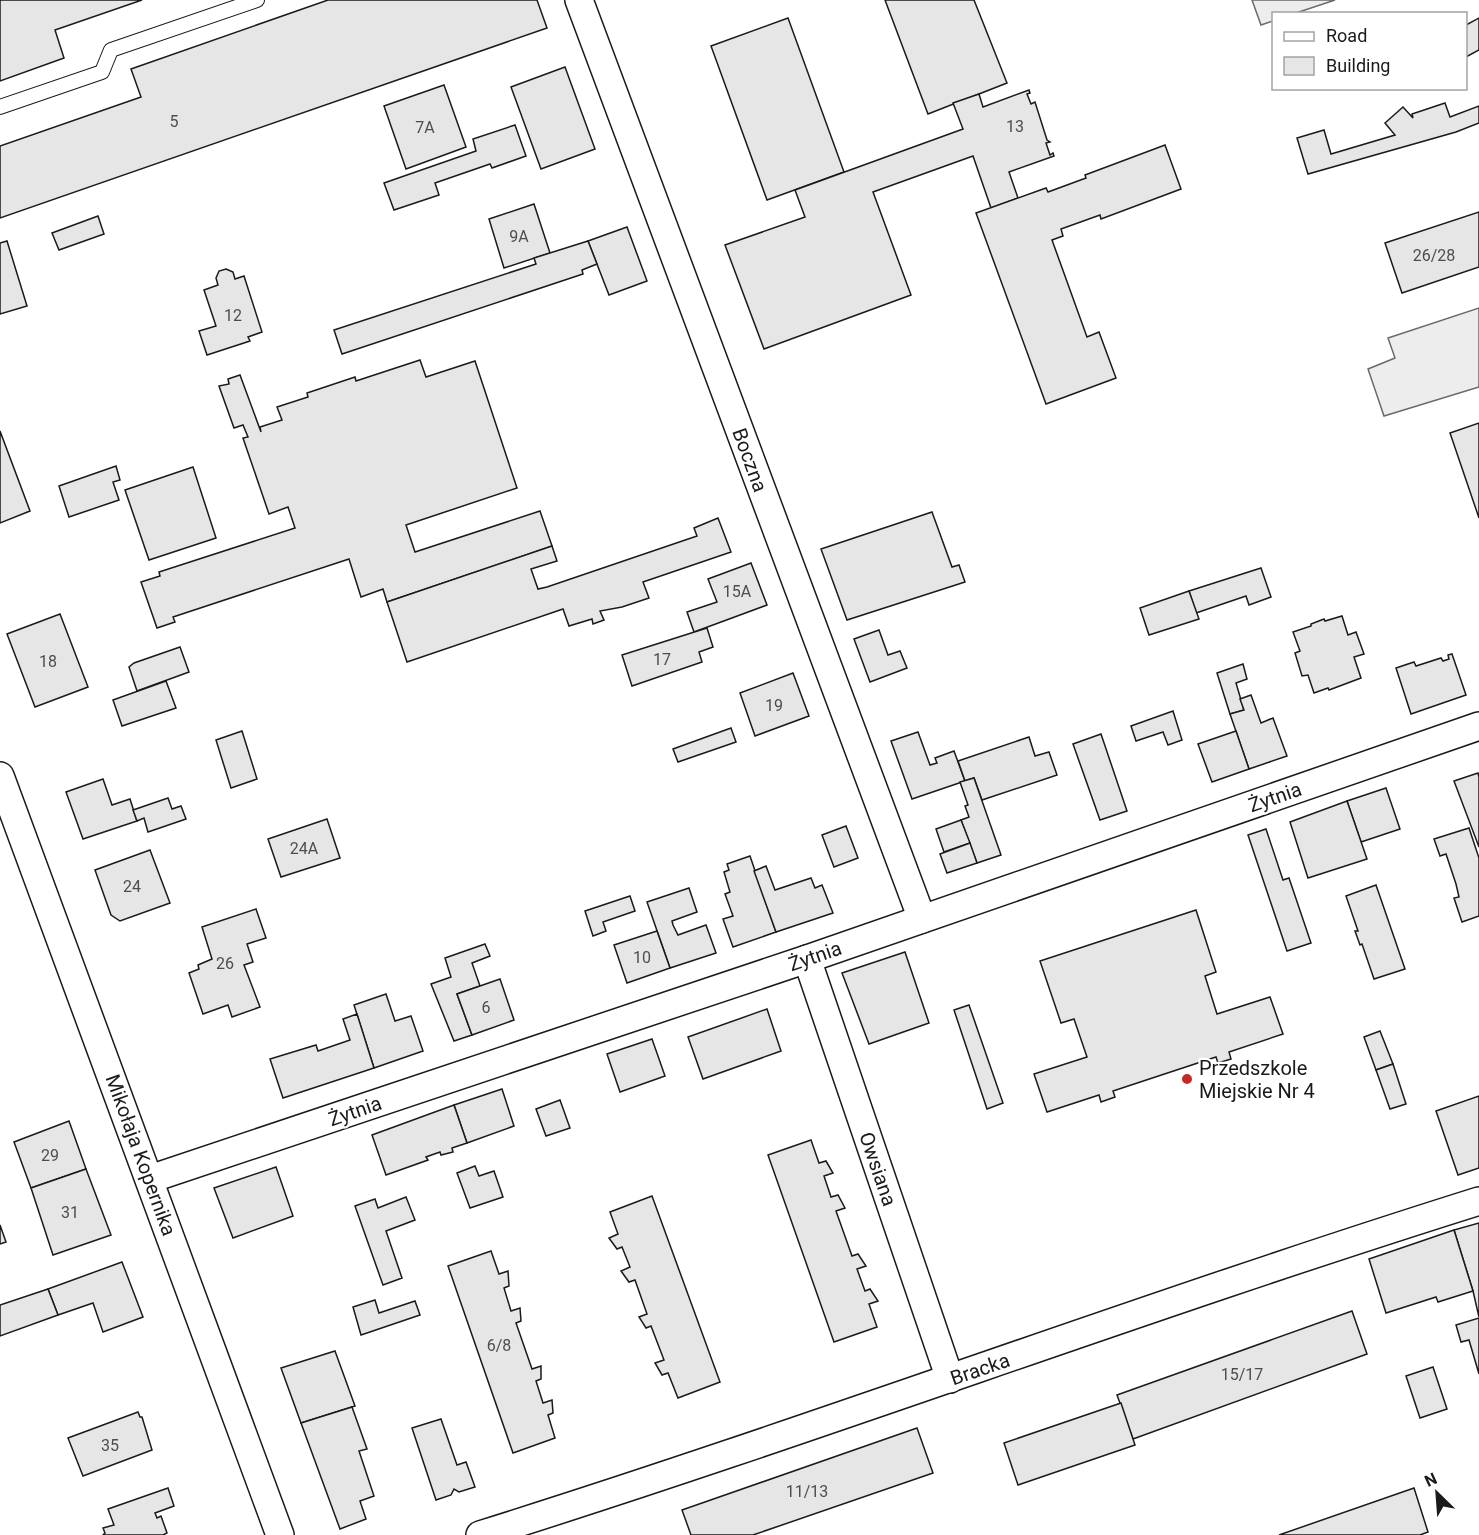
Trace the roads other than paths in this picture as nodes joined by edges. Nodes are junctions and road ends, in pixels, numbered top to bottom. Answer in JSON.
{"nodes":[{"id":1,"x":579,"y":0,"type":"edge"},
{"id":2,"x":248,"y":1,"type":"edge"},
{"id":3,"x":0,"y":107,"type":"edge"},
{"id":4,"x":1479,"y":726,"type":"edge"},
{"id":5,"x":0,"y":776,"type":"edge"},
{"id":6,"x":922,"y":919,"type":"junction"},
{"id":7,"x":807,"y":959,"type":"junction"},
{"id":8,"x":150,"y":1179,"type":"junction"},
{"id":9,"x":1479,"y":1201,"type":"edge"},
{"id":10,"x":950,"y":1379,"type":"junction"},
{"id":11,"x":280,"y":1535,"type":"edge"},
{"id":12,"x":480,"y":1535,"type":"edge"}],
"edges":[{"from":1,"to":6,"type":"street","name":"Boczna"},
{"from":2,"to":3,"type":"lane"},
{"from":4,"to":6,"type":"street","name":"Żytnia"},
{"from":5,"to":8,"type":"street","name":"Mikołaja Kopernika"},
{"from":6,"to":7,"type":"street","name":"Żytnia"},
{"from":7,"to":8,"type":"street","name":"Żytnia"},
{"from":7,"to":10,"type":"street","name":"Owsiana"},
{"from":8,"to":11,"type":"street","name":"Mikołaja Kopernika"},
{"from":9,"to":10,"type":"street","name":"Bracka"},
{"from":10,"to":12,"type":"street","name":"Bracka"}]}
